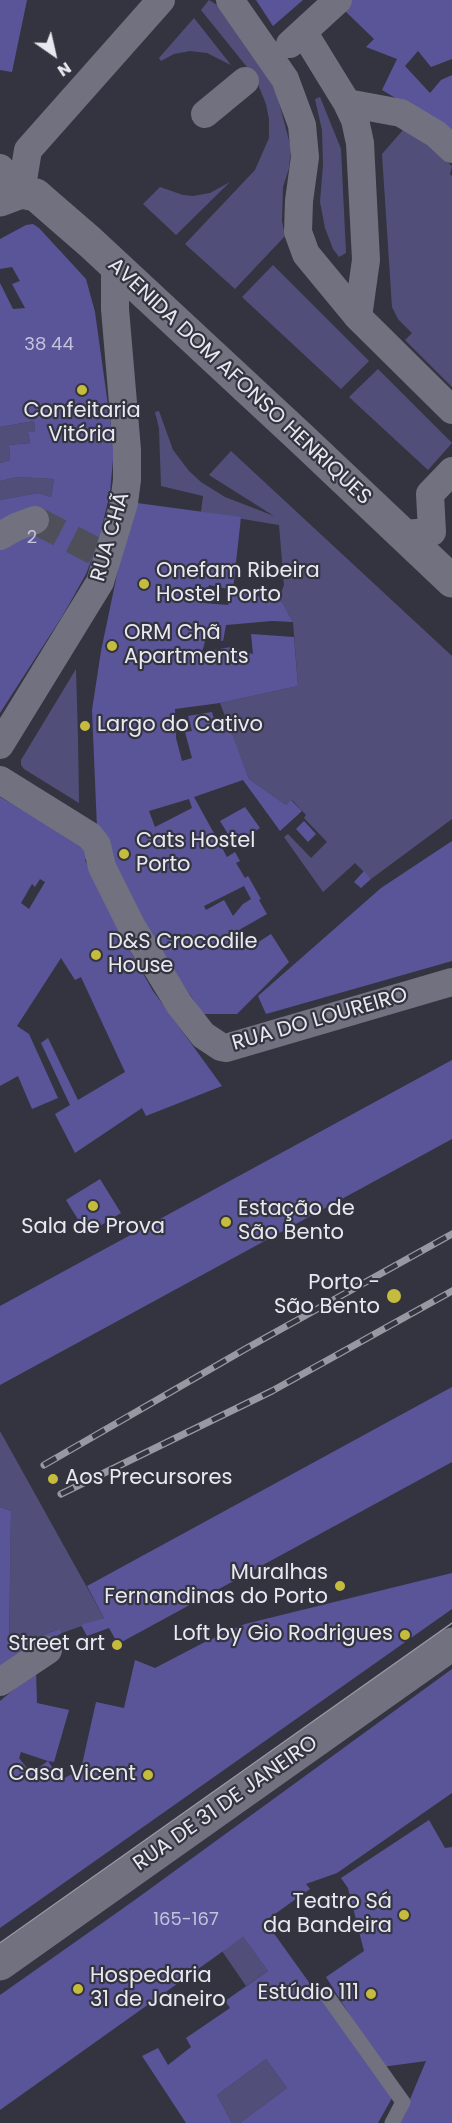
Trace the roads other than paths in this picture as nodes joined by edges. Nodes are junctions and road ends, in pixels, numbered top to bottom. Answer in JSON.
{"nodes":[{"id":1,"x":161,"y":0,"type":"edge"},
{"id":2,"x":230,"y":0,"type":"edge"},
{"id":3,"x":338,"y":0,"type":"edge"},
{"id":4,"x":245,"y":81,"type":"dead end"},
{"id":5,"x":347,"y":103,"type":"junction"},
{"id":6,"x":205,"y":114,"type":"dead end"},
{"id":7,"x":452,"y":149,"type":"edge"},
{"id":8,"x":0,"y":168,"type":"edge"},
{"id":9,"x":10,"y":196,"type":"edge"},
{"id":10,"x":115,"y":266,"type":"junction"},
{"id":11,"x":358,"y":317,"type":"junction"},
{"id":12,"x":452,"y":410,"type":"edge"},
{"id":13,"x":452,"y":471,"type":"edge"},
{"id":14,"x":35,"y":520,"type":"dead end"},
{"id":15,"x":402,"y":534,"type":"junction"},
{"id":16,"x":0,"y":536,"type":"edge"},
{"id":17,"x":452,"y":581,"type":"edge"},
{"id":18,"x":0,"y":745,"type":"edge"},
{"id":19,"x":0,"y":780,"type":"edge"},
{"id":20,"x":452,"y":982,"type":"edge"},
{"id":21,"x":452,"y":1644,"type":"edge"},
{"id":22,"x":48,"y":1650,"type":"dead end"},
{"id":23,"x":0,"y":1682,"type":"edge"},
{"id":24,"x":0,"y":1964,"type":"edge"},
{"id":25,"x":328,"y":1997,"type":"dead end"},
{"id":26,"x":392,"y":2123,"type":"edge"}],
"edges":[{"from":1,"to":9,"type":"street"},
{"from":2,"to":11,"type":"street"},
{"from":3,"to":5,"type":"street"},
{"from":4,"to":6,"type":"street"},
{"from":5,"to":7,"type":"street"},
{"from":5,"to":11,"type":"street"},
{"from":8,"to":9,"type":"street"},
{"from":9,"to":10,"type":"main road","name":"AVENIDA DOM AFONSO HENRIQUES"},
{"from":10,"to":15,"type":"main road","name":"AVENIDA DOM AFONSO HENRIQUES"},
{"from":10,"to":18,"type":"street","name":"RUA CHÃ"},
{"from":11,"to":12,"type":"street"},
{"from":13,"to":15,"type":"street"},
{"from":14,"to":16,"type":"street"},
{"from":15,"to":17,"type":"main road","name":"AVENIDA DOM AFONSO HENRIQUES"},
{"from":19,"to":20,"type":"street","name":"RUA DO LOUREIRO"},
{"from":21,"to":24,"type":"main road","name":"RUA DE 31 DE JANEIRO"},
{"from":22,"to":23,"type":"street"},
{"from":25,"to":26,"type":"lane"}]}
